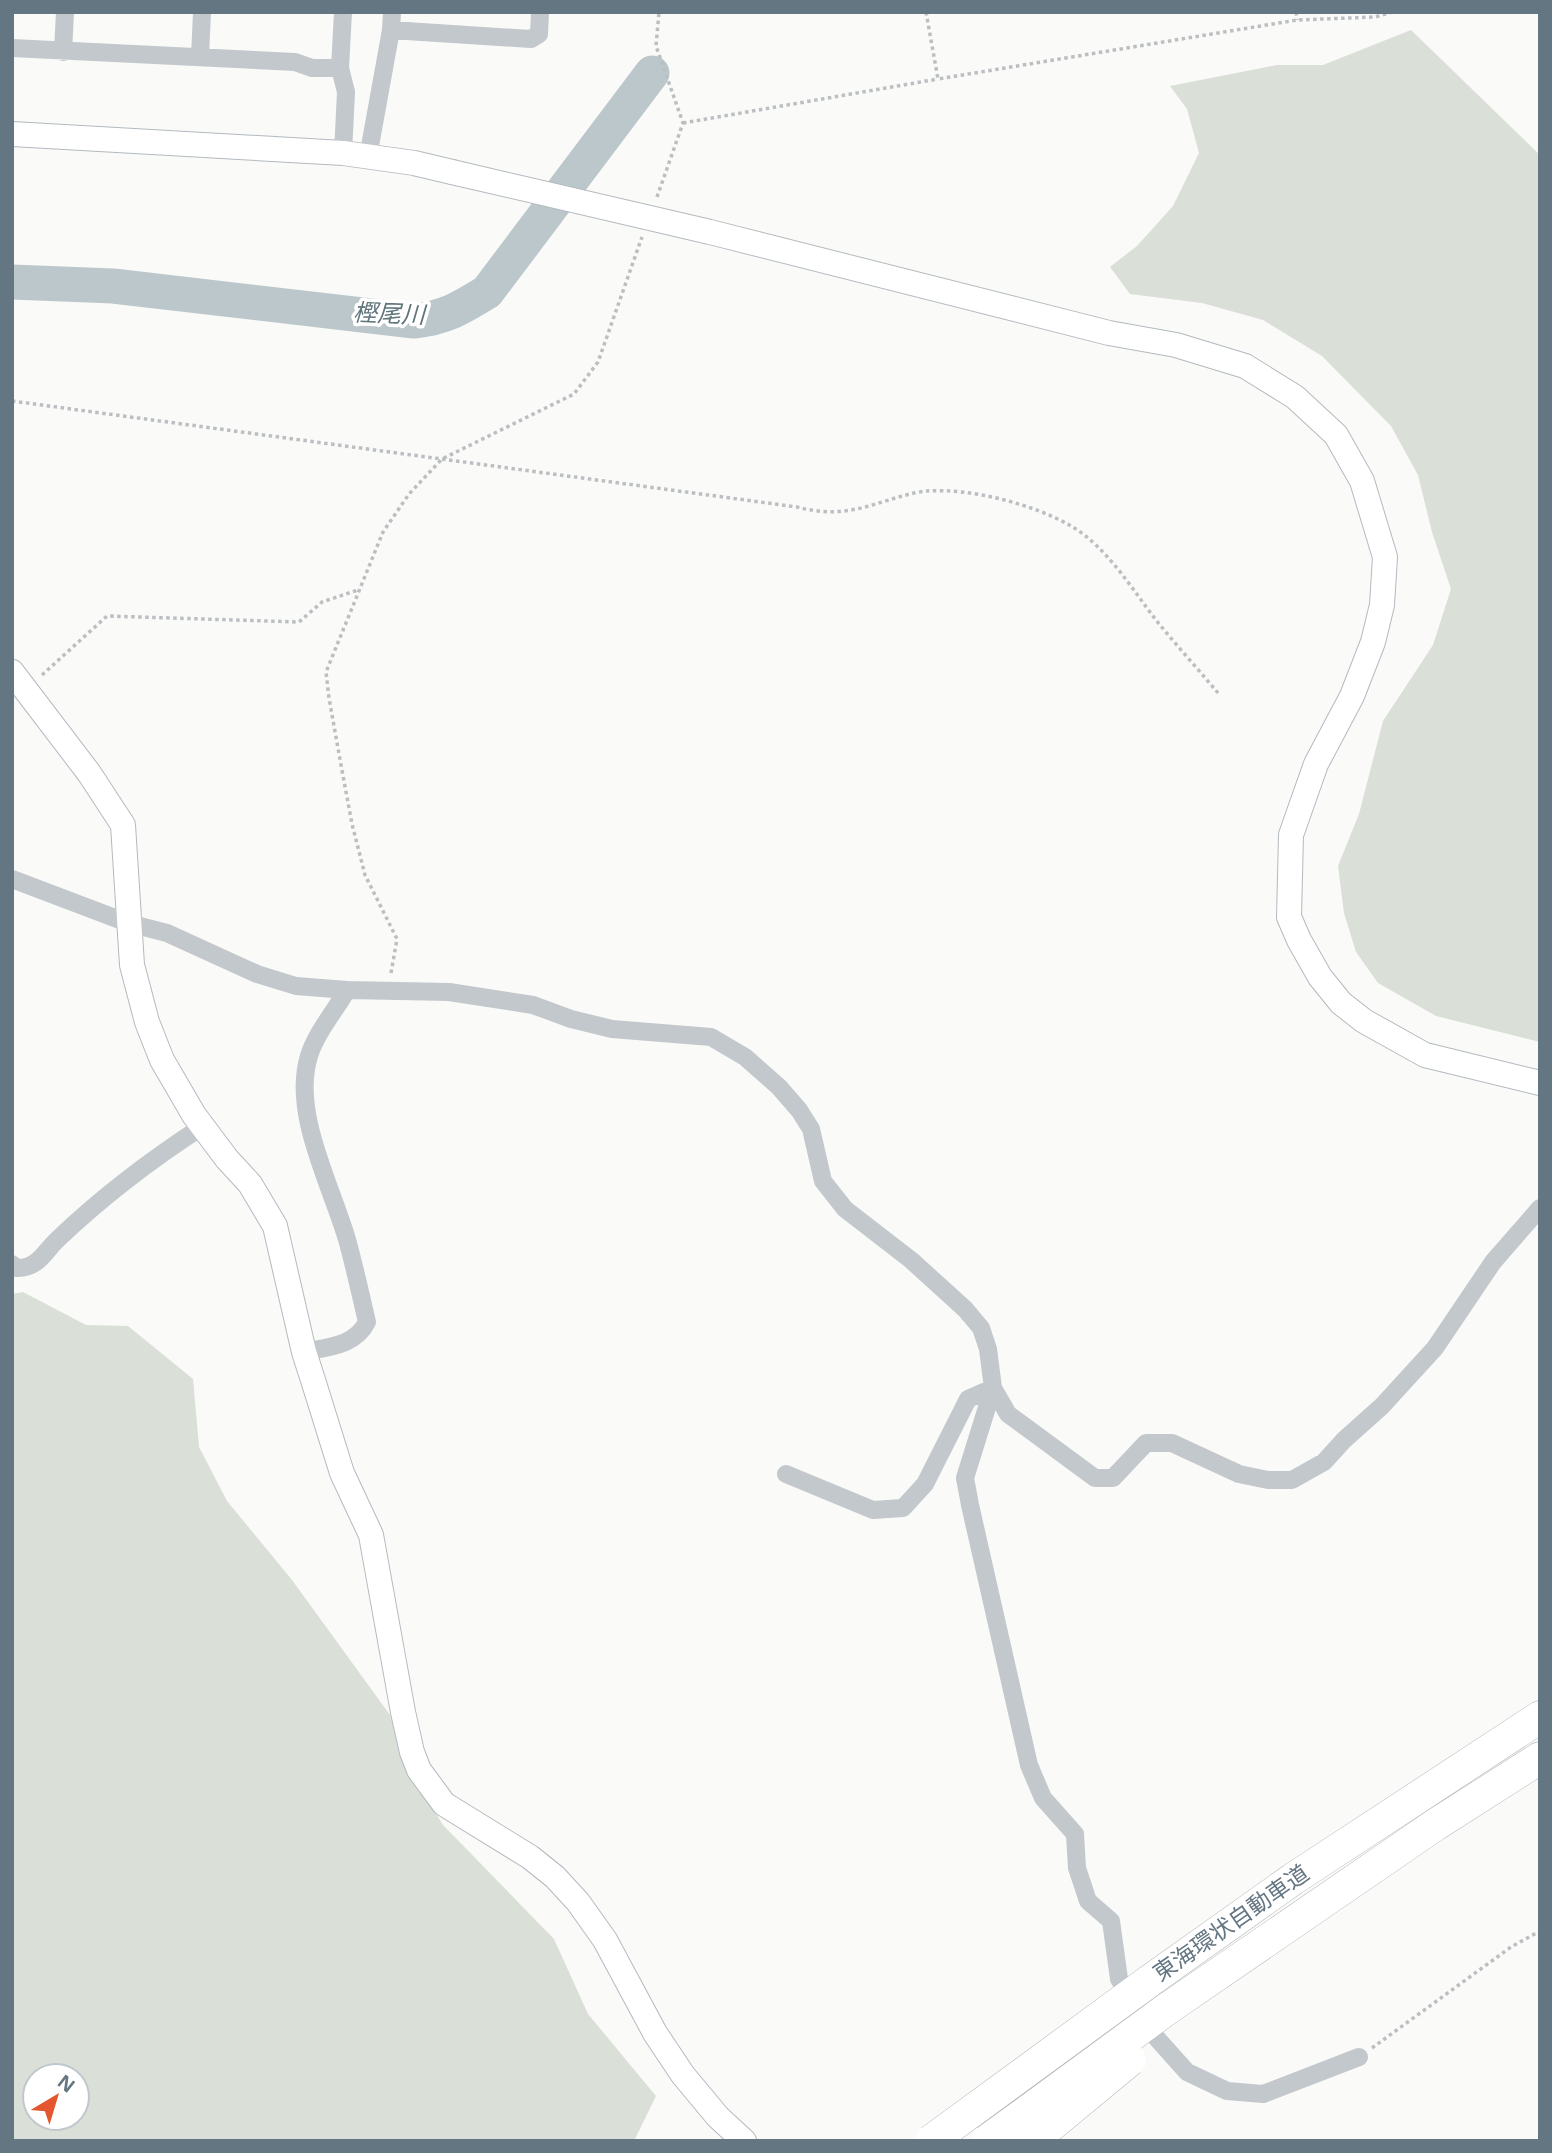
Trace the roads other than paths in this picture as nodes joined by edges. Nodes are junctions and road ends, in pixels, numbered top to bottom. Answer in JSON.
{"nodes":[{"id":1,"x":65,"y":12,"type":"edge"},
{"id":2,"x":202,"y":12,"type":"edge"},
{"id":3,"x":342,"y":12,"type":"edge"},
{"id":4,"x":540,"y":12,"type":"edge"},
{"id":5,"x":391,"y":21,"type":"edge"},
{"id":6,"x":12,"y":48,"type":"edge"},
{"id":7,"x":63,"y":52,"type":"junction"},
{"id":8,"x":200,"y":57,"type":"junction"},
{"id":9,"x":340,"y":68,"type":"junction"},
{"id":10,"x":12,"y":134,"type":"edge"},
{"id":11,"x":343,"y":153,"type":"junction"},
{"id":12,"x":368,"y":157,"type":"junction"},
{"id":13,"x":19,"y":681,"type":"edge"},
{"id":14,"x":12,"y":878,"type":"edge"},
{"id":15,"x":128,"y":922,"type":"junction"},
{"id":16,"x":347,"y":990,"type":"junction"},
{"id":17,"x":1540,"y":1083,"type":"edge"},
{"id":18,"x":203,"y":1126,"type":"junction"},
{"id":19,"x":1540,"y":1208,"type":"edge"},
{"id":20,"x":12,"y":1264,"type":"edge"},
{"id":21,"x":304,"y":1352,"type":"junction"},
{"id":22,"x":993,"y":1388,"type":"junction"},
{"id":23,"x":786,"y":1474,"type":"dead end"},
{"id":24,"x":1540,"y":1717,"type":"edge"},
{"id":25,"x":1540,"y":1759,"type":"edge"},
{"id":26,"x":1171,"y":2016,"type":"junction"},
{"id":27,"x":1359,"y":2057,"type":"road end"},
{"id":28,"x":744,"y":2141,"type":"edge"},
{"id":29,"x":931,"y":2141,"type":"edge"},
{"id":30,"x":987,"y":2141,"type":"edge"},
{"id":31,"x":1032,"y":2141,"type":"edge"}],
"edges":[{"from":1,"to":7,"type":"street"},
{"from":2,"to":8,"type":"street"},
{"from":3,"to":9,"type":"street"},
{"from":4,"to":5,"type":"street"},
{"from":5,"to":12,"type":"street"},
{"from":6,"to":7,"type":"street"},
{"from":7,"to":8,"type":"street"},
{"from":8,"to":9,"type":"street"},
{"from":9,"to":11,"type":"street"},
{"from":10,"to":11,"type":"street"},
{"from":11,"to":12,"type":"street"},
{"from":12,"to":17,"type":"street","bridge":true},
{"from":13,"to":15,"type":"street"},
{"from":14,"to":15,"type":"street"},
{"from":15,"to":16,"type":"street"},
{"from":15,"to":18,"type":"street"},
{"from":16,"to":21,"type":"street"},
{"from":16,"to":22,"type":"street"},
{"from":18,"to":20,"type":"street"},
{"from":18,"to":21,"type":"street"},
{"from":19,"to":22,"type":"street"},
{"from":21,"to":28,"type":"street"},
{"from":22,"to":23,"type":"street"},
{"from":22,"to":27,"type":"street"},
{"from":24,"to":29,"type":"highway","name":"東海環状自動車道","bridge":true},
{"from":25,"to":26,"type":"highway","name":"東海環状自動車道"},
{"from":26,"to":30,"type":"highway","name":"東海環状自動車道","bridge":true},
{"from":26,"to":31,"type":"highway","bridge":true}]}
